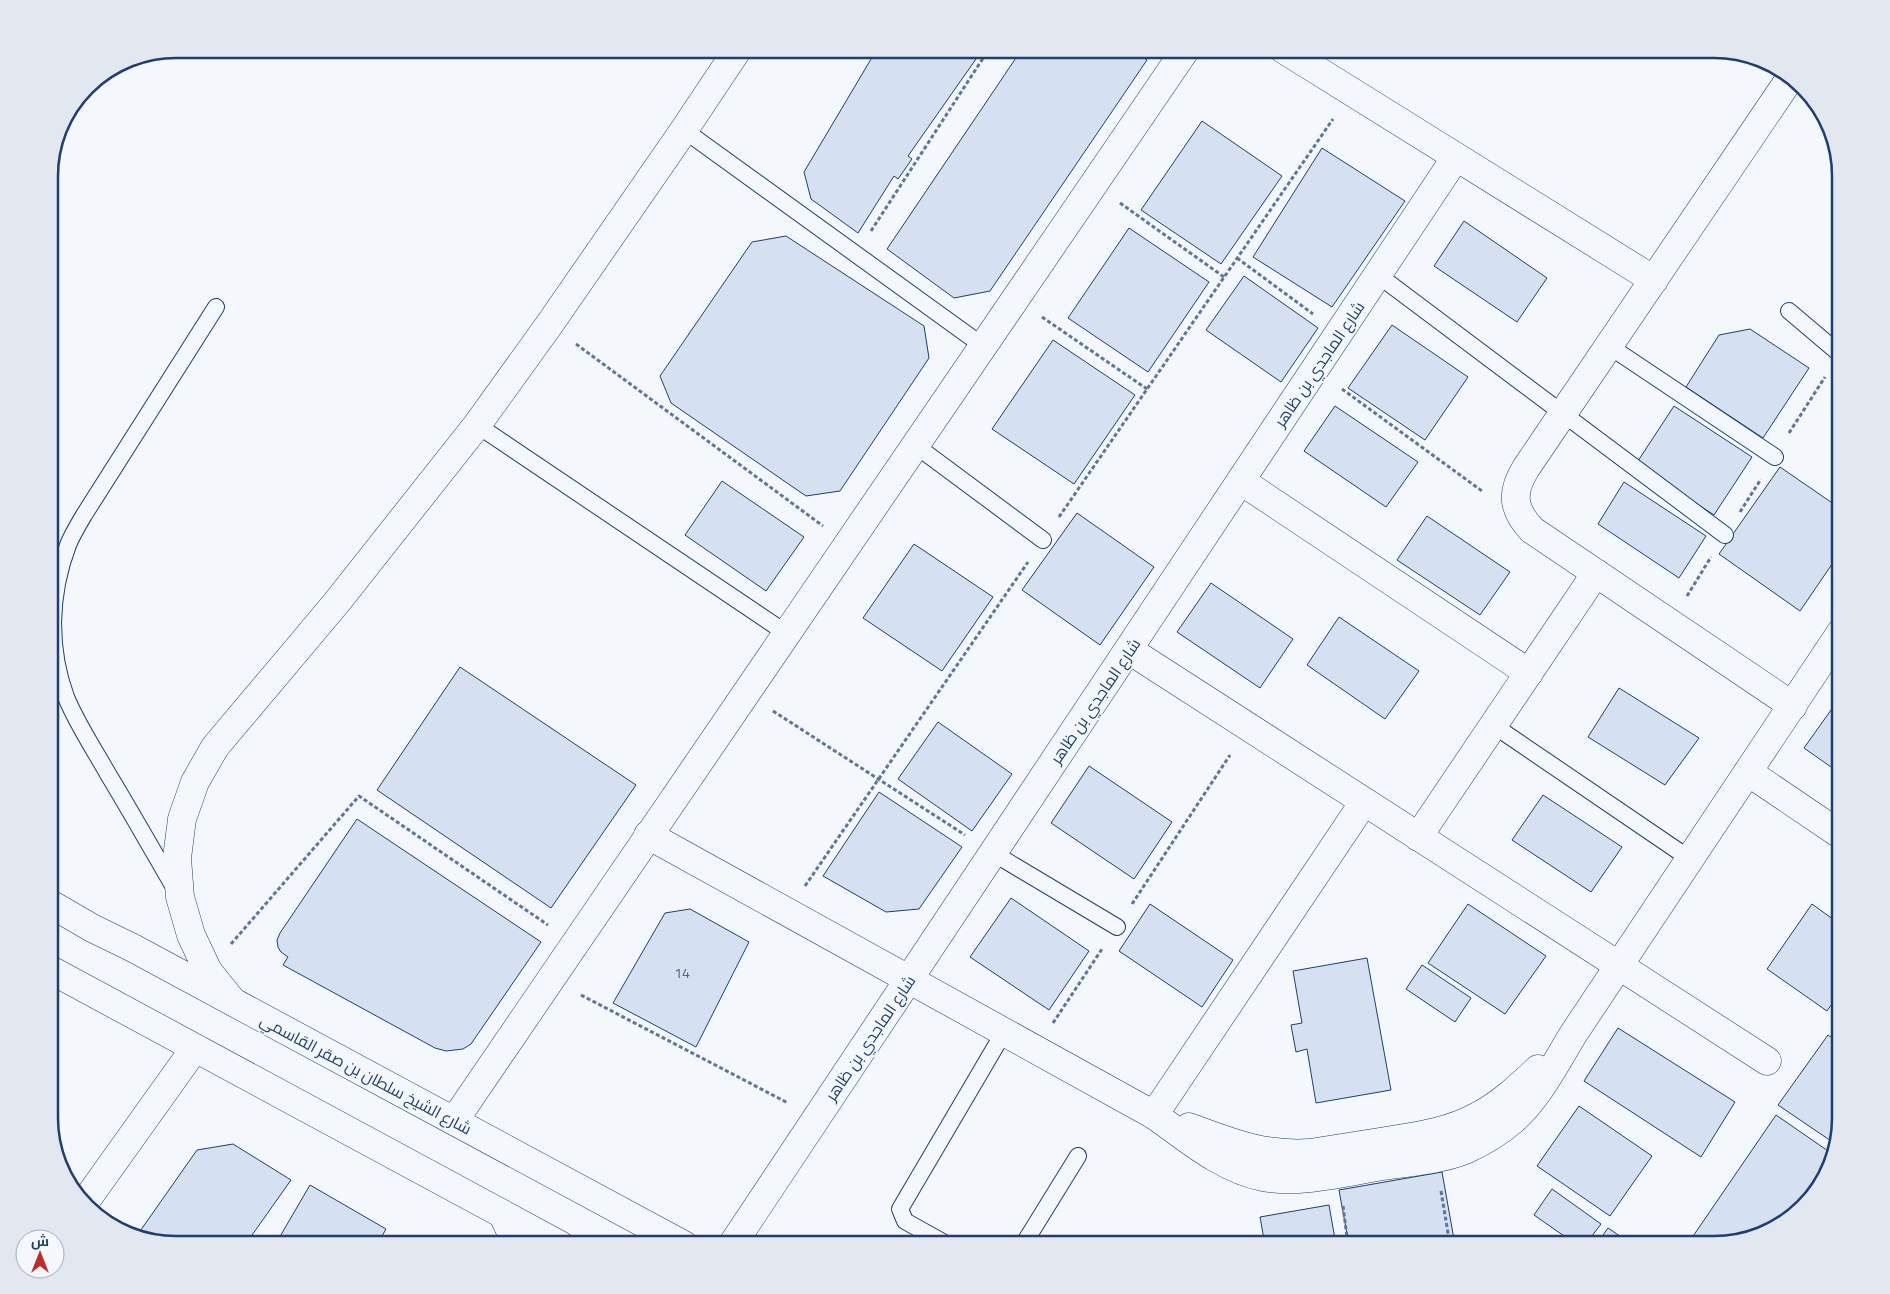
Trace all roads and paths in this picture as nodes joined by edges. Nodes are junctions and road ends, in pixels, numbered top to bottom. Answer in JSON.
{"nodes":[{"id":1,"x":733,"y":57,"type":"edge"},
{"id":2,"x":984,"y":57,"type":"edge"},
{"id":3,"x":1180,"y":57,"type":"edge"},
{"id":4,"x":1296,"y":57,"type":"edge"},
{"id":5,"x":1787,"y":83,"type":"edge"},
{"id":6,"x":1351,"y":91,"type":"junction"},
{"id":7,"x":684,"y":130,"type":"junction"},
{"id":8,"x":1456,"y":157,"type":"junction"},
{"id":9,"x":1093,"y":184,"type":"junction"},
{"id":10,"x":856,"y":254,"type":"junction"},
{"id":11,"x":1237,"y":258,"type":"junction"},
{"id":12,"x":1378,"y":275,"type":"junction"},
{"id":13,"x":1224,"y":277,"type":"junction"},
{"id":14,"x":1654,"y":280,"type":"junction"},
{"id":15,"x":1015,"y":298,"type":"junction"},
{"id":16,"x":216,"y":306,"type":"dead end"},
{"id":17,"x":1789,"y":311,"type":"dead end"},
{"id":18,"x":549,"y":324,"type":"junction"},
{"id":19,"x":1339,"y":333,"type":"junction"},
{"id":20,"x":983,"y":346,"type":"junction"},
{"id":21,"x":1609,"y":346,"type":"junction"},
{"id":22,"x":1832,"y":347,"type":"edge"},
{"id":23,"x":1832,"y":366,"type":"edge"},
{"id":24,"x":1315,"y":369,"type":"junction"},
{"id":25,"x":1147,"y":390,"type":"junction"},
{"id":26,"x":1563,"y":414,"type":"junction"},
{"id":27,"x":477,"y":425,"type":"junction"},
{"id":28,"x":915,"y":445,"type":"junction"},
{"id":29,"x":1774,"y":457,"type":"junction"},
{"id":30,"x":1240,"y":481,"type":"junction"},
{"id":31,"x":1522,"y":520,"type":"junction"},
{"id":32,"x":1725,"y":535,"type":"junction"},
{"id":33,"x":1043,"y":540,"type":"junction"},
{"id":34,"x":847,"y":544,"type":"junction"},
{"id":35,"x":58,"y":573,"type":"edge"},
{"id":36,"x":1596,"y":573,"type":"junction"},
{"id":37,"x":1670,"y":623,"type":"junction"},
{"id":38,"x":786,"y":634,"type":"junction"},
{"id":39,"x":1832,"y":646,"type":"edge"},
{"id":40,"x":1129,"y":650,"type":"junction"},
{"id":41,"x":58,"y":671,"type":"edge"},
{"id":42,"x":1529,"y":672,"type":"junction"},
{"id":43,"x":745,"y":694,"type":"junction"},
{"id":44,"x":1792,"y":706,"type":"junction"},
{"id":45,"x":1493,"y":725,"type":"junction"},
{"id":46,"x":1248,"y":727,"type":"junction"},
{"id":47,"x":1748,"y":772,"type":"junction"},
{"id":48,"x":878,"y":780,"type":"junction"},
{"id":49,"x":1364,"y":802,"type":"junction"},
{"id":50,"x":1832,"y":829,"type":"edge"},
{"id":51,"x":648,"y":835,"type":"junction"},
{"id":52,"x":1418,"y":837,"type":"junction"},
{"id":53,"x":993,"y":853,"type":"junction"},
{"id":54,"x":1690,"y":859,"type":"junction"},
{"id":55,"x":58,"y":897,"type":"edge"},
{"id":56,"x":180,"y":897,"type":"junction"},
{"id":57,"x":58,"y":908,"type":"edge"},
{"id":58,"x":787,"y":912,"type":"junction"},
{"id":59,"x":1117,"y":927,"type":"junction"},
{"id":60,"x":92,"y":928,"type":"junction"},
{"id":61,"x":575,"y":944,"type":"junction"},
{"id":62,"x":1619,"y":966,"type":"junction"},
{"id":63,"x":208,"y":971,"type":"junction"},
{"id":64,"x":58,"y":974,"type":"edge"},
{"id":65,"x":551,"y":979,"type":"junction"},
{"id":66,"x":909,"y":980,"type":"junction"},
{"id":67,"x":233,"y":1002,"type":"junction"},
{"id":68,"x":1004,"y":1032,"type":"junction"},
{"id":69,"x":1574,"y":1033,"type":"junction"},
{"id":70,"x":195,"y":1048,"type":"junction"},
{"id":71,"x":1035,"y":1049,"type":"junction"},
{"id":72,"x":1767,"y":1061,"type":"dead end"},
{"id":73,"x":1154,"y":1115,"type":"junction"},
{"id":74,"x":817,"y":1118,"type":"junction"},
{"id":75,"x":454,"y":1121,"type":"junction"},
{"id":76,"x":1078,"y":1156,"type":"dead end"},
{"id":77,"x":1366,"y":1156,"type":"junction"},
{"id":78,"x":1436,"y":1158,"type":"junction"},
{"id":79,"x":1339,"y":1173,"type":"junction"},
{"id":80,"x":88,"y":1197,"type":"edge"},
{"id":81,"x":504,"y":1215,"type":"junction"},
{"id":82,"x":513,"y":1236,"type":"edge"},
{"id":83,"x":543,"y":1236,"type":"edge"},
{"id":84,"x":667,"y":1236,"type":"edge"},
{"id":85,"x":738,"y":1236,"type":"edge"},
{"id":86,"x":932,"y":1236,"type":"edge"},
{"id":87,"x":1029,"y":1236,"type":"edge"},
{"id":88,"x":1347,"y":1236,"type":"edge"},
{"id":89,"x":1449,"y":1236,"type":"edge"}],
"edges":[{"from":1,"to":7,"type":"street"},
{"from":2,"to":10,"type":"path"},
{"from":3,"to":9,"type":"street"},
{"from":4,"to":6,"type":"street"},
{"from":5,"to":14,"type":"street"},
{"from":6,"to":8,"type":"street"},
{"from":6,"to":11,"type":"path"},
{"from":7,"to":10,"type":"lane"},
{"from":7,"to":18,"type":"street"},
{"from":8,"to":12,"type":"street","name":"شارع الماجدي بن ظاهر"},
{"from":8,"to":14,"type":"street"},
{"from":9,"to":13,"type":"path"},
{"from":9,"to":15,"type":"street"},
{"from":10,"to":20,"type":"lane"},
{"from":11,"to":13,"type":"path"},
{"from":11,"to":19,"type":"path"},
{"from":12,"to":19,"type":"street","name":"شارع الماجدي بن ظاهر"},
{"from":12,"to":26,"type":"lane"},
{"from":13,"to":25,"type":"path"},
{"from":14,"to":21,"type":"street"},
{"from":15,"to":20,"type":"street"},
{"from":15,"to":25,"type":"path"},
{"from":16,"to":35,"type":"lane"},
{"from":17,"to":22,"type":"lane"},
{"from":18,"to":27,"type":"street"},
{"from":18,"to":34,"type":"path"},
{"from":19,"to":24,"type":"street","name":"شارع الماجدي بن ظاهر"},
{"from":20,"to":28,"type":"street"},
{"from":21,"to":26,"type":"street"},
{"from":21,"to":29,"type":"lane"},
{"from":23,"to":29,"type":"path"},
{"from":24,"to":30,"type":"street","name":"شارع الماجدي بن ظاهر"},
{"from":24,"to":31,"type":"path"},
{"from":25,"to":33,"type":"path"},
{"from":26,"to":31,"type":"street"},
{"from":26,"to":32,"type":"lane"},
{"from":27,"to":38,"type":"lane"},
{"from":27,"to":56,"type":"street"},
{"from":28,"to":33,"type":"lane"},
{"from":28,"to":34,"type":"street"},
{"from":29,"to":32,"type":"path"},
{"from":30,"to":40,"type":"street","name":"شارع الماجدي بن ظاهر"},
{"from":30,"to":42,"type":"street"},
{"from":31,"to":36,"type":"street"},
{"from":32,"to":37,"type":"path"},
{"from":33,"to":48,"type":"path"},
{"from":34,"to":38,"type":"street"},
{"from":36,"to":37,"type":"street"},
{"from":36,"to":42,"type":"street"},
{"from":37,"to":44,"type":"street"},
{"from":38,"to":43,"type":"street"},
{"from":39,"to":44,"type":"street"},
{"from":40,"to":46,"type":"street"},
{"from":40,"to":53,"type":"street","name":"شارع الماجدي بن ظاهر"},
{"from":41,"to":56,"type":"lane"},
{"from":42,"to":45,"type":"street"},
{"from":43,"to":48,"type":"path"},
{"from":43,"to":51,"type":"street"},
{"from":44,"to":47,"type":"street"},
{"from":45,"to":52,"type":"street"},
{"from":45,"to":54,"type":"lane"},
{"from":46,"to":49,"type":"street"},
{"from":46,"to":59,"type":"path"},
{"from":47,"to":50,"type":"street"},
{"from":47,"to":54,"type":"street"},
{"from":48,"to":53,"type":"path"},
{"from":48,"to":58,"type":"path"},
{"from":49,"to":52,"type":"street"},
{"from":49,"to":73,"type":"street"},
{"from":51,"to":58,"type":"street"},
{"from":51,"to":61,"type":"street"},
{"from":52,"to":62,"type":"street"},
{"from":53,"to":59,"type":"lane"},
{"from":53,"to":66,"type":"street","name":"شارع الماجدي بن ظاهر"},
{"from":54,"to":62,"type":"street"},
{"from":55,"to":60,"type":"street"},
{"from":56,"to":63,"type":"street"},
{"from":57,"to":60,"type":"street","name":"شارع الشيخ سلطان بن صقر القاسمي"},
{"from":58,"to":66,"type":"street"},
{"from":59,"to":71,"type":"path"},
{"from":60,"to":67,"type":"street","name":"شارع الشيخ سلطان بن صقر القاسمي"},
{"from":61,"to":63,"type":"path"},
{"from":61,"to":65,"type":"street"},
{"from":62,"to":69,"type":"street"},
{"from":62,"to":72,"type":"street"},
{"from":63,"to":67,"type":"street"},
{"from":64,"to":70,"type":"street"},
{"from":65,"to":74,"type":"path"},
{"from":65,"to":75,"type":"street"},
{"from":66,"to":68,"type":"street"},
{"from":66,"to":74,"type":"street","name":"شارع الماجدي بن ظاهر"},
{"from":67,"to":75,"type":"street","name":"شارع الشيخ سلطان بن صقر القاسمي"},
{"from":68,"to":71,"type":"street"},
{"from":68,"to":86,"type":"lane"},
{"from":69,"to":77,"type":"street"},
{"from":69,"to":78,"type":"street"},
{"from":70,"to":80,"type":"street"},
{"from":70,"to":81,"type":"street"},
{"from":71,"to":73,"type":"street"},
{"from":73,"to":77,"type":"street"},
{"from":73,"to":79,"type":"street"},
{"from":74,"to":85,"type":"street","name":"شارع الماجدي بن ظاهر"},
{"from":75,"to":84,"type":"street","name":"شارع الشيخ سلطان بن صقر القاسمي"},
{"from":76,"to":87,"type":"lane"},
{"from":77,"to":78,"type":"street"},
{"from":77,"to":79,"type":"street"},
{"from":78,"to":89,"type":"path"},
{"from":79,"to":88,"type":"path"},
{"from":81,"to":82,"type":"street"},
{"from":81,"to":83,"type":"street"}]}
